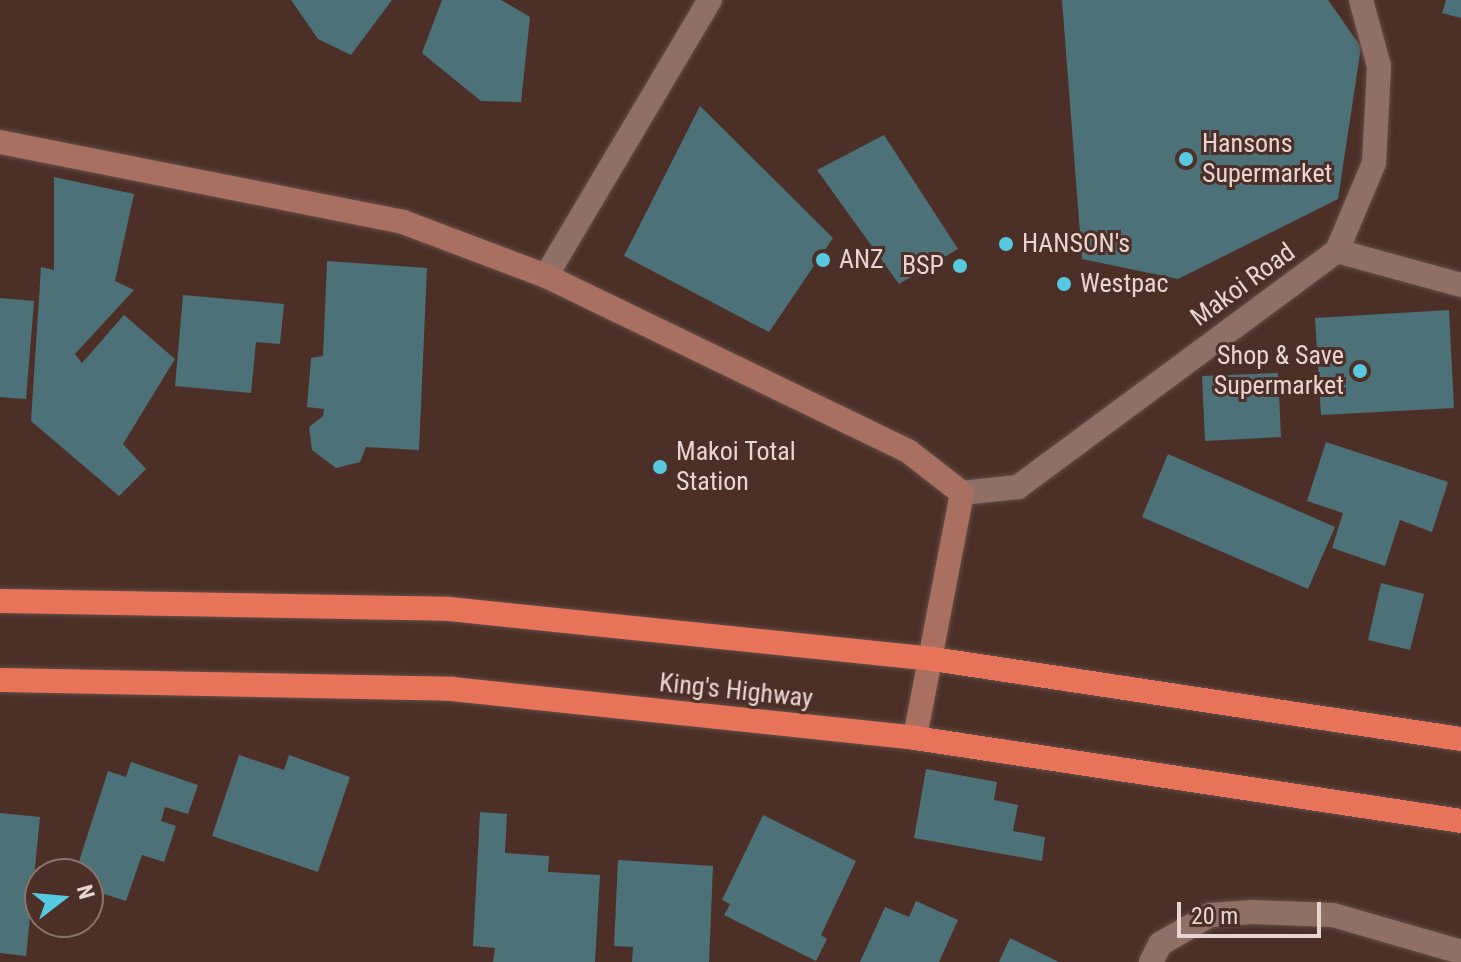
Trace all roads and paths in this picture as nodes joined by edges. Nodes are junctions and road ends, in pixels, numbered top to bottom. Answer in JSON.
{"nodes":[{"id":1,"x":710,"y":0,"type":"edge"},
{"id":2,"x":1359,"y":1,"type":"edge"},
{"id":3,"x":0,"y":142,"type":"edge"},
{"id":4,"x":1337,"y":251,"type":"junction"},
{"id":5,"x":546,"y":276,"type":"junction"},
{"id":6,"x":1461,"y":285,"type":"edge"},
{"id":7,"x":962,"y":493,"type":"junction"},
{"id":8,"x":0,"y":601,"type":"edge"},
{"id":9,"x":933,"y":659,"type":"junction"},
{"id":10,"x":0,"y":680,"type":"edge"},
{"id":11,"x":915,"y":738,"type":"junction"},
{"id":12,"x":1461,"y":739,"type":"edge"},
{"id":13,"x":1461,"y":821,"type":"edge"},
{"id":14,"x":1461,"y":952,"type":"edge"},
{"id":15,"x":1151,"y":962,"type":"edge"}],
"edges":[{"from":1,"to":5,"type":"street"},
{"from":2,"to":4,"type":"street","name":"Makoi Road"},
{"from":3,"to":5,"type":"street"},
{"from":4,"to":6,"type":"street"},
{"from":4,"to":7,"type":"street","name":"Makoi Road"},
{"from":5,"to":7,"type":"street"},
{"from":7,"to":9,"type":"street"},
{"from":8,"to":9,"type":"highway","name":"King's Highway"},
{"from":9,"to":11,"type":"street"},
{"from":9,"to":12,"type":"highway","name":"King's Highway"},
{"from":10,"to":11,"type":"highway","name":"King's Highway"},
{"from":11,"to":13,"type":"highway","name":"King's Highway"},
{"from":14,"to":15,"type":"street"}]}
